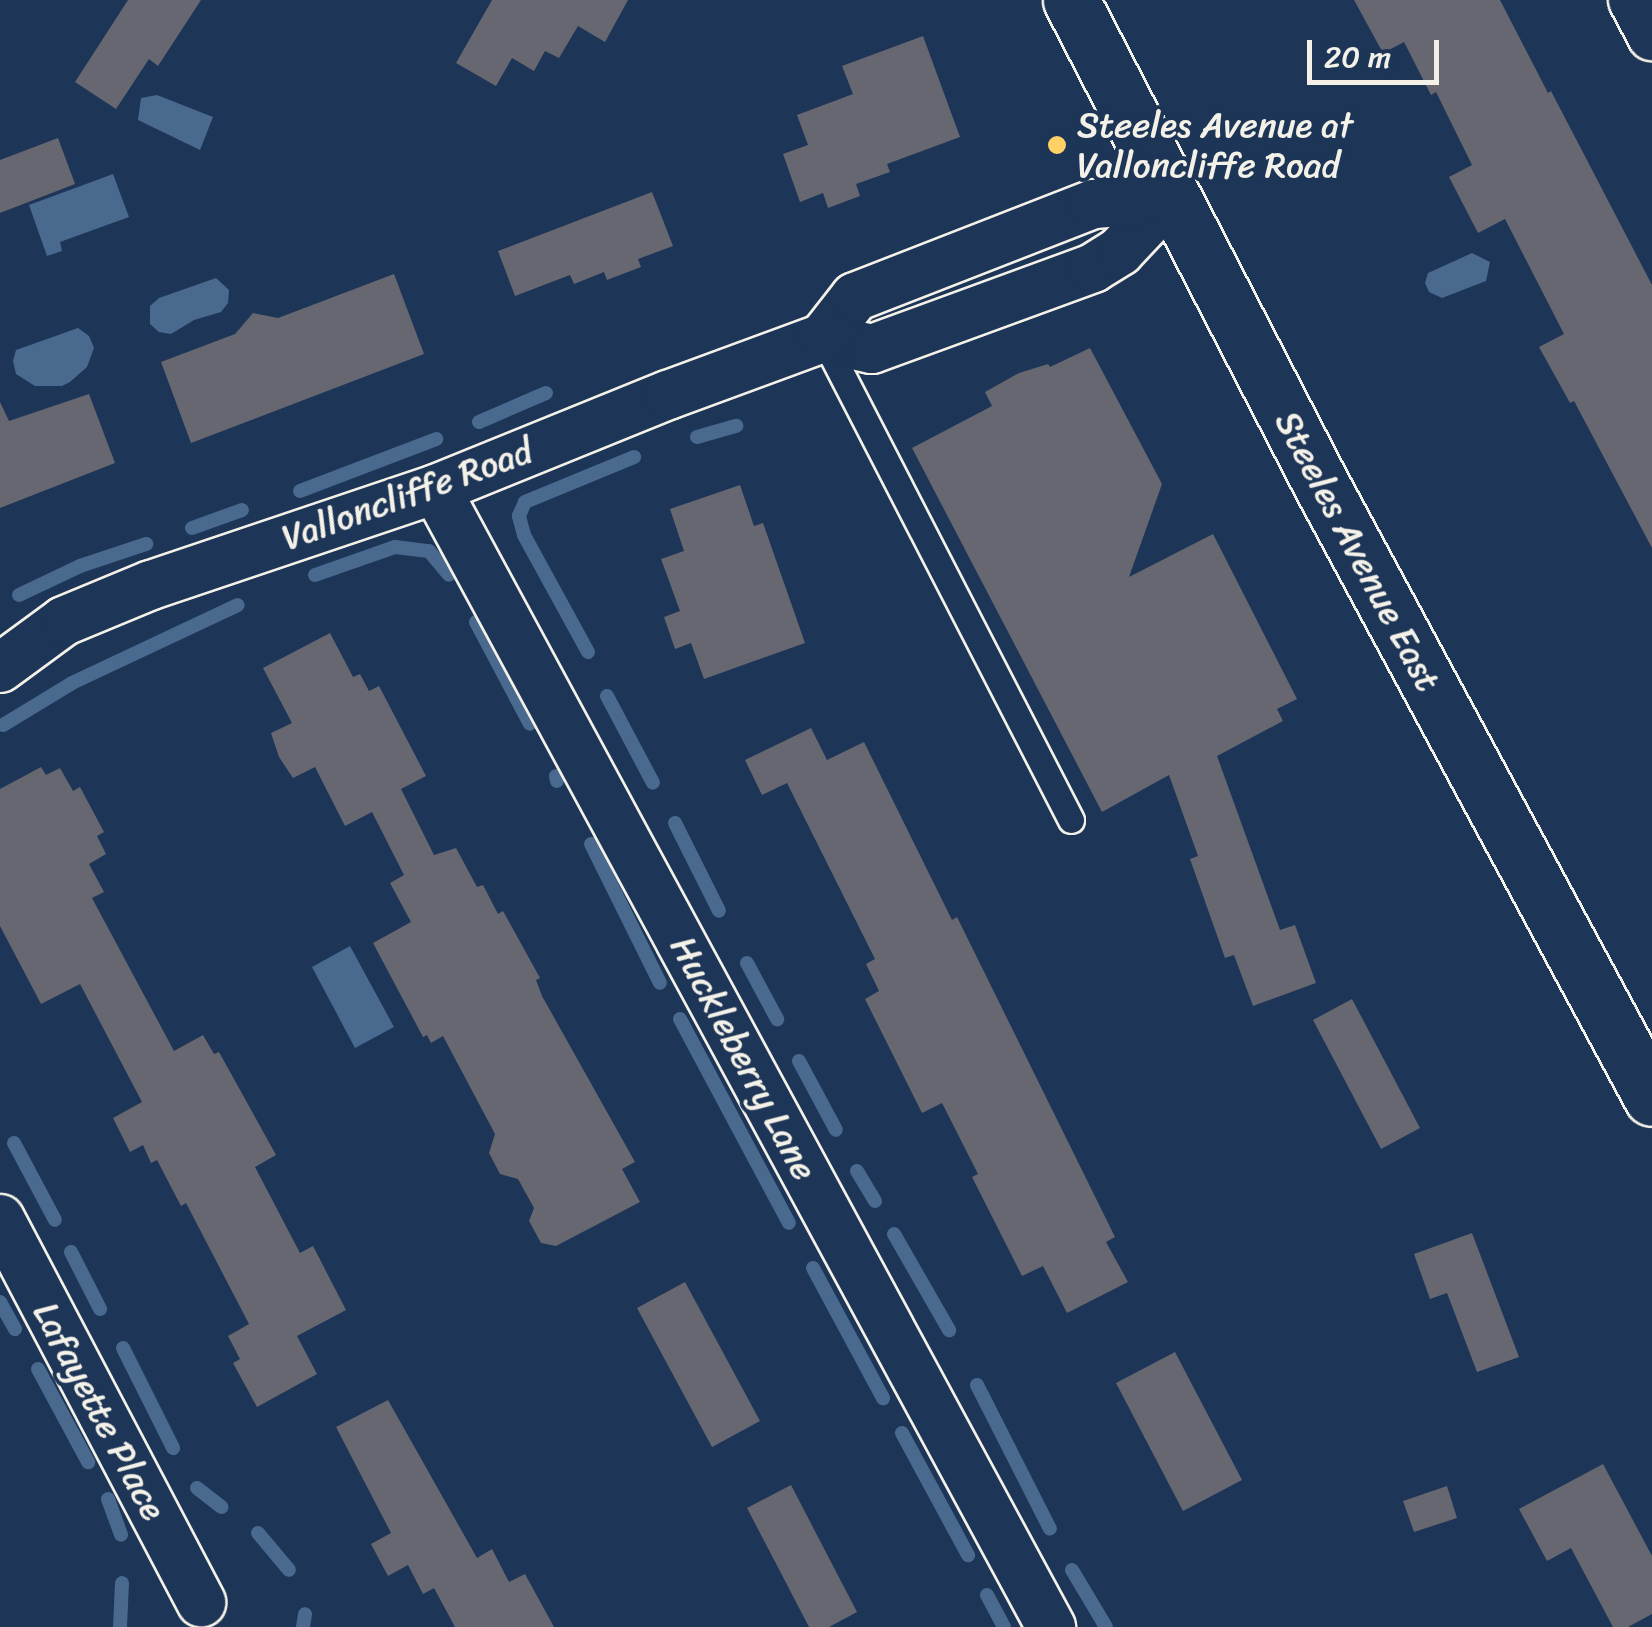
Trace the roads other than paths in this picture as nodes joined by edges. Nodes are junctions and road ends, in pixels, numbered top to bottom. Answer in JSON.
{"nodes":[{"id":1,"x":1071,"y":0,"type":"edge"},
{"id":2,"x":1633,"y":0,"type":"edge"},
{"id":3,"x":1652,"y":36,"type":"edge"},
{"id":4,"x":1170,"y":198,"type":"junction"},
{"id":5,"x":823,"y":338,"type":"junction"},
{"id":6,"x":436,"y":489,"type":"junction"},
{"id":7,"x":0,"y":668,"type":"edge"},
{"id":8,"x":1071,"y":820,"type":"dead end"},
{"id":9,"x":1652,"y":1098,"type":"edge"},
{"id":10,"x":0,"y":1219,"type":"edge"},
{"id":11,"x":201,"y":1602,"type":"dead end"},
{"id":12,"x":1052,"y":1627,"type":"edge"}],
"edges":[{"from":1,"to":4,"type":"main road","name":"Steeles Avenue East"},
{"from":2,"to":3,"type":"street"},
{"from":4,"to":5,"type":"street"},
{"from":4,"to":9,"type":"main road","name":"Steeles Avenue East"},
{"from":5,"to":6,"type":"street","name":"Valloncliffe Road"},
{"from":5,"to":8,"type":"lane"},
{"from":6,"to":7,"type":"street","name":"Valloncliffe Road"},
{"from":6,"to":12,"type":"street","name":"Huckleberry Lane"},
{"from":10,"to":11,"type":"street","name":"Lafayette Place"}]}
